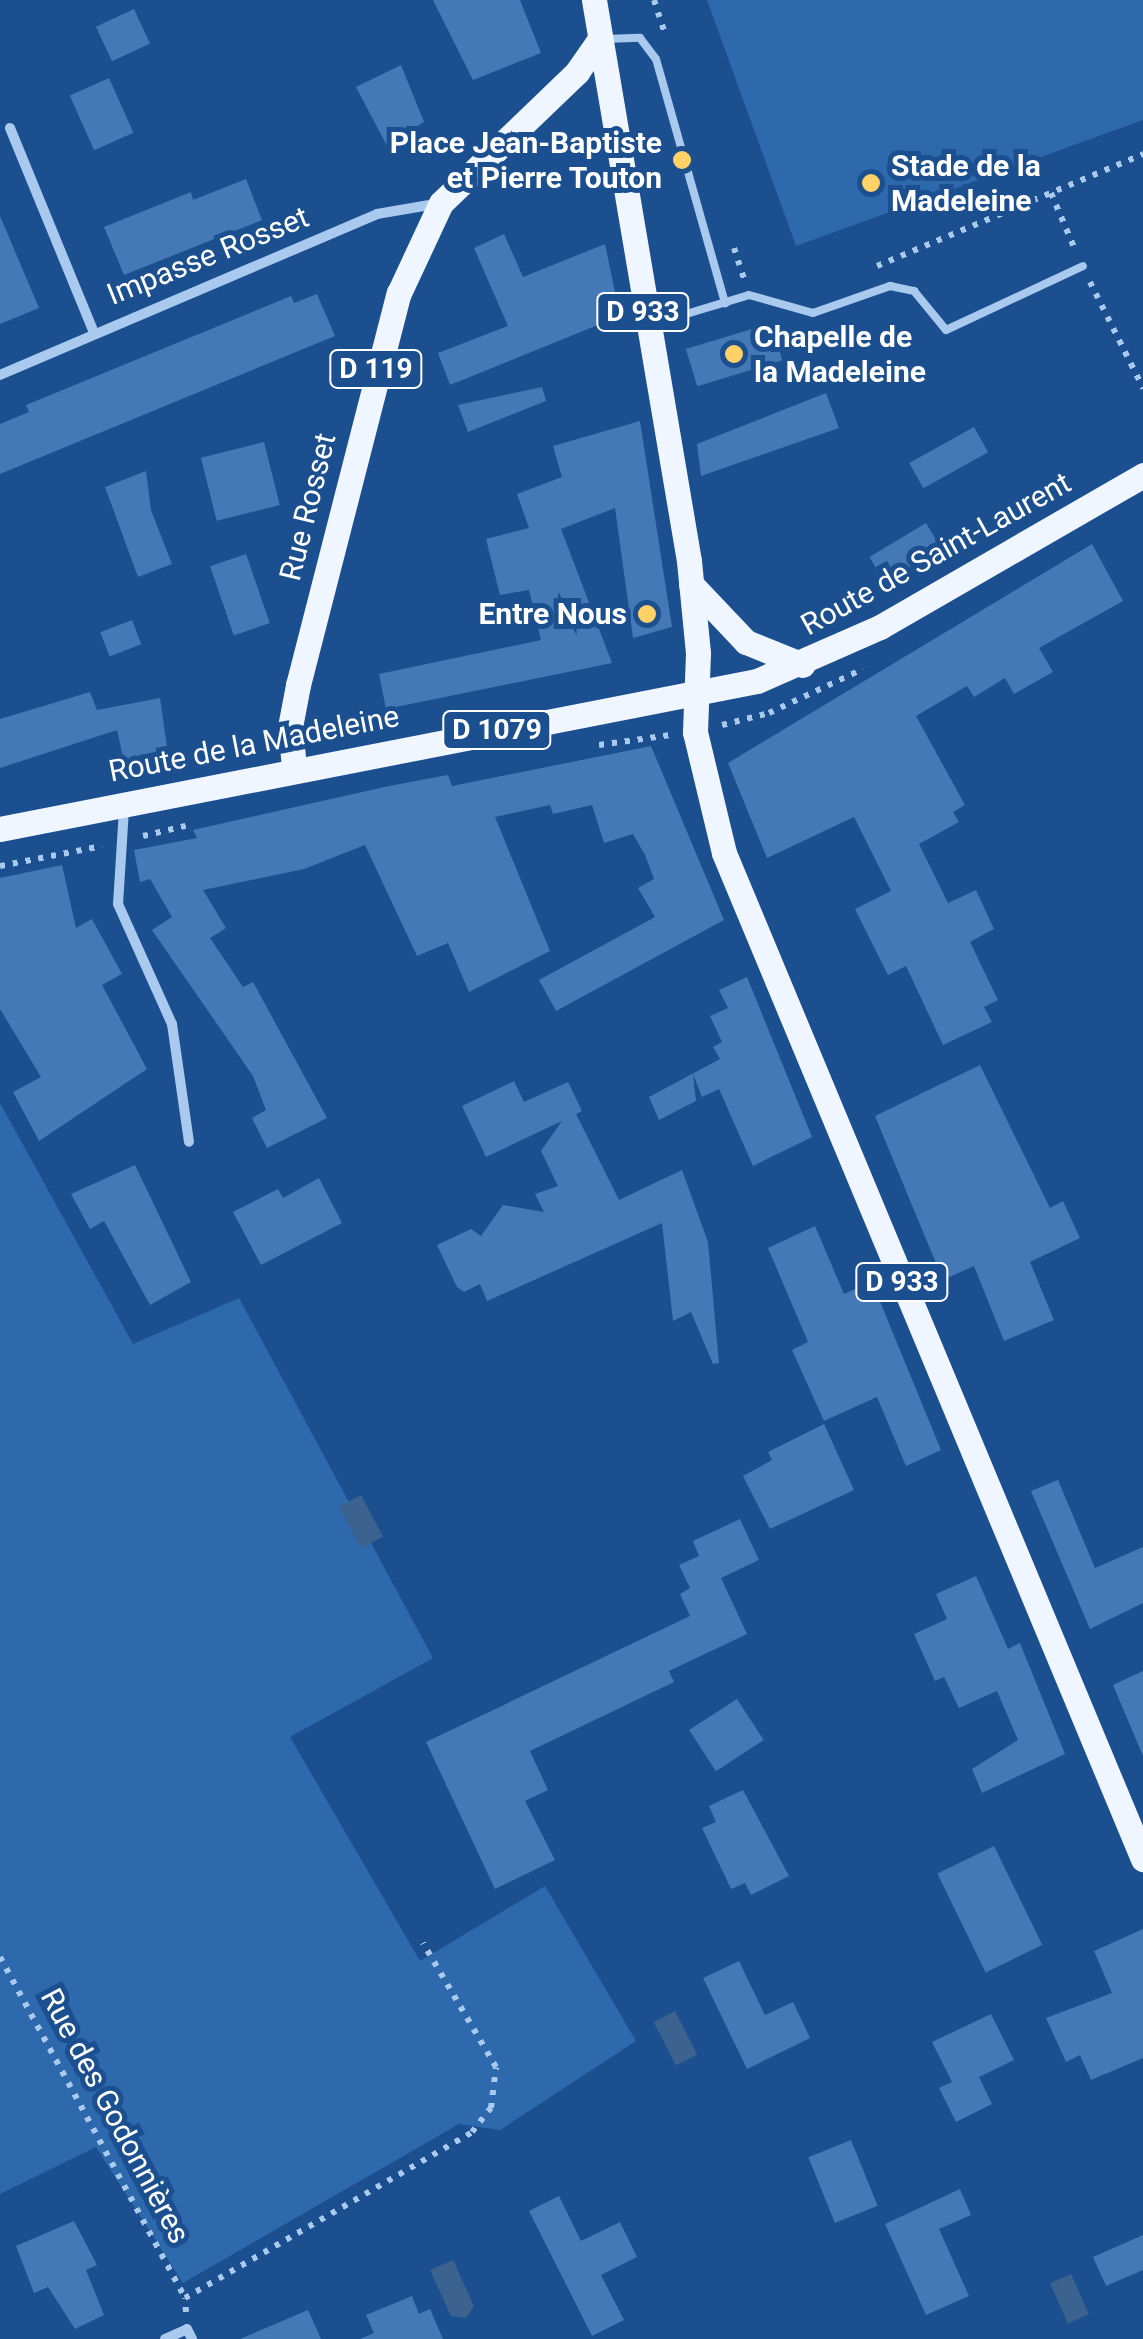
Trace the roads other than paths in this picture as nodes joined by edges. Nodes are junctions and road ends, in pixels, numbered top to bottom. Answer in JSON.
{"nodes":[{"id":1,"x":594,"y":0,"type":"edge"},
{"id":2,"x":600,"y":39,"type":"junction"},
{"id":3,"x":10,"y":128,"type":"dead end"},
{"id":4,"x":441,"y":203,"type":"junction"},
{"id":5,"x":1082,"y":266,"type":"road end"},
{"id":6,"x":726,"y":302,"type":"junction"},
{"id":7,"x":645,"y":326,"type":"junction"},
{"id":8,"x":93,"y":330,"type":"junction"},
{"id":9,"x":0,"y":375,"type":"edge"},
{"id":10,"x":1143,"y":475,"type":"edge"},
{"id":11,"x":691,"y":584,"type":"junction"},
{"id":12,"x":803,"y":665,"type":"junction"},
{"id":13,"x":700,"y":695,"type":"junction"},
{"id":14,"x":294,"y":767,"type":"junction"},
{"id":15,"x":125,"y":802,"type":"junction"},
{"id":16,"x":0,"y":829,"type":"edge"},
{"id":17,"x":189,"y":1142,"type":"dead end"},
{"id":18,"x":1143,"y":1859,"type":"edge"},
{"id":19,"x":190,"y":2334,"type":"edge"},
{"id":20,"x":165,"y":2339,"type":"edge"}],
"edges":[{"from":1,"to":2,"type":"main road","number":"D 933"},
{"from":2,"to":4,"type":"main road","name":"Rue Rosset","number":"D 119"},
{"from":2,"to":6,"type":"lane"},
{"from":2,"to":7,"type":"main road","number":"D 933"},
{"from":3,"to":8,"type":"street"},
{"from":4,"to":8,"type":"street","name":"Impasse Rosset"},
{"from":4,"to":14,"type":"main road","name":"Rue Rosset","number":"D 119"},
{"from":5,"to":6,"type":"lane"},
{"from":6,"to":7,"type":"lane"},
{"from":7,"to":11,"type":"main road","number":"D 933"},
{"from":8,"to":9,"type":"street","name":"Impasse Rosset"},
{"from":10,"to":12,"type":"main road","name":"Route de Saint-Laurent","number":"D 1079"},
{"from":11,"to":12,"type":"main road"},
{"from":11,"to":13,"type":"main road","number":"D 933"},
{"from":12,"to":13,"type":"main road","name":"Route de Saint-Laurent","number":"D 1079"},
{"from":13,"to":14,"type":"main road","name":"Route de la Madeleine","number":"D 1079"},
{"from":13,"to":18,"type":"main road","number":"D 933"},
{"from":14,"to":15,"type":"main road","name":"Route de la Madeleine","number":"D 1079"},
{"from":15,"to":16,"type":"main road","name":"Route de la Madeleine","number":"D 1079"},
{"from":15,"to":17,"type":"street"},
{"from":19,"to":20,"type":"street"}]}
